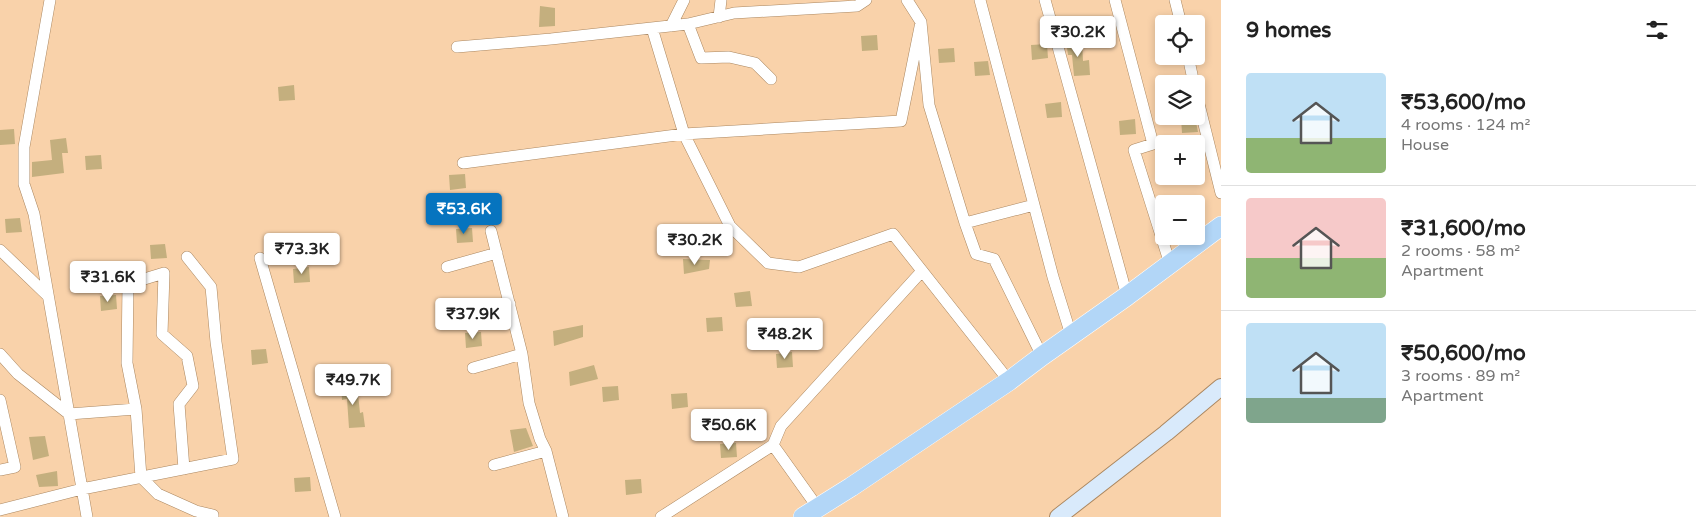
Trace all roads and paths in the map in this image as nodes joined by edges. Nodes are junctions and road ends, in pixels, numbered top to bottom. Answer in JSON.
{"nodes":[{"id":1,"x":50,"y":0,"type":"edge"},
{"id":2,"x":684,"y":0,"type":"edge"},
{"id":3,"x":721,"y":0,"type":"edge"},
{"id":4,"x":866,"y":0,"type":"edge"},
{"id":5,"x":907,"y":0,"type":"edge"},
{"id":6,"x":980,"y":0,"type":"edge"},
{"id":7,"x":1045,"y":0,"type":"edge"},
{"id":8,"x":1115,"y":0,"type":"edge"},
{"id":9,"x":1175,"y":0,"type":"edge"},
{"id":10,"x":1179,"y":15,"type":"edge"},
{"id":11,"x":719,"y":17,"type":"junction"},
{"id":12,"x":921,"y":22,"type":"junction"},
{"id":13,"x":688,"y":24,"type":"junction"},
{"id":14,"x":671,"y":26,"type":"junction"},
{"id":15,"x":652,"y":28,"type":"junction"},
{"id":16,"x":457,"y":47,"type":"dead end"},
{"id":17,"x":772,"y":79,"type":"dead end"},
{"id":18,"x":1204,"y":125,"type":"edge"},
{"id":19,"x":684,"y":134,"type":"junction"},
{"id":20,"x":463,"y":163,"type":"dead end"},
{"id":21,"x":1221,"y":193,"type":"edge"},
{"id":22,"x":1034,"y":205,"type":"junction"},
{"id":23,"x":965,"y":222,"type":"junction"},
{"id":24,"x":1221,"y":226,"type":"edge"},
{"id":25,"x":491,"y":232,"type":"dead end"},
{"id":26,"x":0,"y":250,"type":"edge"},
{"id":27,"x":497,"y":253,"type":"junction"},
{"id":28,"x":187,"y":257,"type":"dead end"},
{"id":29,"x":260,"y":258,"type":"dead end"},
{"id":30,"x":1170,"y":264,"type":"junction"},
{"id":31,"x":447,"y":267,"type":"dead end"},
{"id":32,"x":922,"y":271,"type":"junction"},
{"id":33,"x":48,"y":296,"type":"junction"},
{"id":34,"x":1127,"y":296,"type":"junction"},
{"id":35,"x":510,"y":304,"type":"junction"},
{"id":36,"x":461,"y":318,"type":"dead end"},
{"id":37,"x":1071,"y":335,"type":"junction"},
{"id":38,"x":0,"y":354,"type":"edge"},
{"id":39,"x":522,"y":354,"type":"junction"},
{"id":40,"x":1042,"y":356,"type":"junction"},
{"id":41,"x":473,"y":368,"type":"dead end"},
{"id":42,"x":1008,"y":381,"type":"junction"},
{"id":43,"x":1221,"y":387,"type":"edge"},
{"id":44,"x":0,"y":400,"type":"edge"},
{"id":45,"x":136,"y":409,"type":"junction"},
{"id":46,"x":69,"y":414,"type":"junction"},
{"id":47,"x":773,"y":445,"type":"junction"},
{"id":48,"x":546,"y":450,"type":"junction"},
{"id":49,"x":494,"y":465,"type":"dead end"},
{"id":50,"x":184,"y":469,"type":"junction"},
{"id":51,"x":0,"y":470,"type":"edge"},
{"id":52,"x":141,"y":477,"type":"junction"},
{"id":53,"x":82,"y":489,"type":"junction"},
{"id":54,"x":0,"y":510,"type":"edge"},
{"id":55,"x":811,"y":512,"type":"edge"},
{"id":56,"x":87,"y":517,"type":"edge"},
{"id":57,"x":213,"y":517,"type":"edge"},
{"id":58,"x":335,"y":517,"type":"edge"},
{"id":59,"x":563,"y":517,"type":"edge"},
{"id":60,"x":661,"y":517,"type":"edge"},
{"id":61,"x":1058,"y":517,"type":"edge"}],
"edges":[{"from":1,"to":33,"type":"street"},
{"from":2,"to":14,"type":"street"},
{"from":3,"to":11,"type":"street"},
{"from":4,"to":11,"type":"street"},
{"from":5,"to":12,"type":"street"},
{"from":6,"to":22,"type":"street"},
{"from":7,"to":34,"type":"street"},
{"from":8,"to":30,"type":"street"},
{"from":9,"to":10,"type":"street"},
{"from":11,"to":13,"type":"street"},
{"from":12,"to":19,"type":"street"},
{"from":12,"to":23,"type":"street"},
{"from":13,"to":14,"type":"street"},
{"from":13,"to":17,"type":"street"},
{"from":14,"to":15,"type":"street"},
{"from":15,"to":16,"type":"street"},
{"from":15,"to":19,"type":"street"},
{"from":18,"to":21,"type":"street"},
{"from":19,"to":20,"type":"street"},
{"from":19,"to":32,"type":"street"},
{"from":22,"to":23,"type":"street"},
{"from":22,"to":37,"type":"street"},
{"from":23,"to":40,"type":"street"},
{"from":24,"to":30,"type":"main road"},
{"from":25,"to":27,"type":"street"},
{"from":26,"to":33,"type":"street"},
{"from":27,"to":31,"type":"street"},
{"from":27,"to":35,"type":"street"},
{"from":28,"to":50,"type":"street"},
{"from":29,"to":58,"type":"street"},
{"from":30,"to":34,"type":"main road"},
{"from":32,"to":42,"type":"street"},
{"from":32,"to":47,"type":"street"},
{"from":33,"to":46,"type":"street"},
{"from":34,"to":37,"type":"main road"},
{"from":35,"to":36,"type":"street"},
{"from":35,"to":39,"type":"street"},
{"from":37,"to":40,"type":"main road"},
{"from":38,"to":46,"type":"street"},
{"from":39,"to":41,"type":"street"},
{"from":39,"to":48,"type":"street"},
{"from":40,"to":42,"type":"main road"},
{"from":42,"to":55,"type":"main road"},
{"from":43,"to":61,"type":"street"},
{"from":44,"to":51,"type":"street"},
{"from":45,"to":46,"type":"street"},
{"from":45,"to":50,"type":"street"},
{"from":45,"to":52,"type":"street"},
{"from":46,"to":53,"type":"street"},
{"from":47,"to":55,"type":"street"},
{"from":47,"to":60,"type":"street"},
{"from":48,"to":49,"type":"street"},
{"from":48,"to":59,"type":"street"},
{"from":50,"to":52,"type":"street"},
{"from":52,"to":53,"type":"street"},
{"from":52,"to":57,"type":"street"},
{"from":53,"to":54,"type":"street"},
{"from":53,"to":56,"type":"street"}]}
